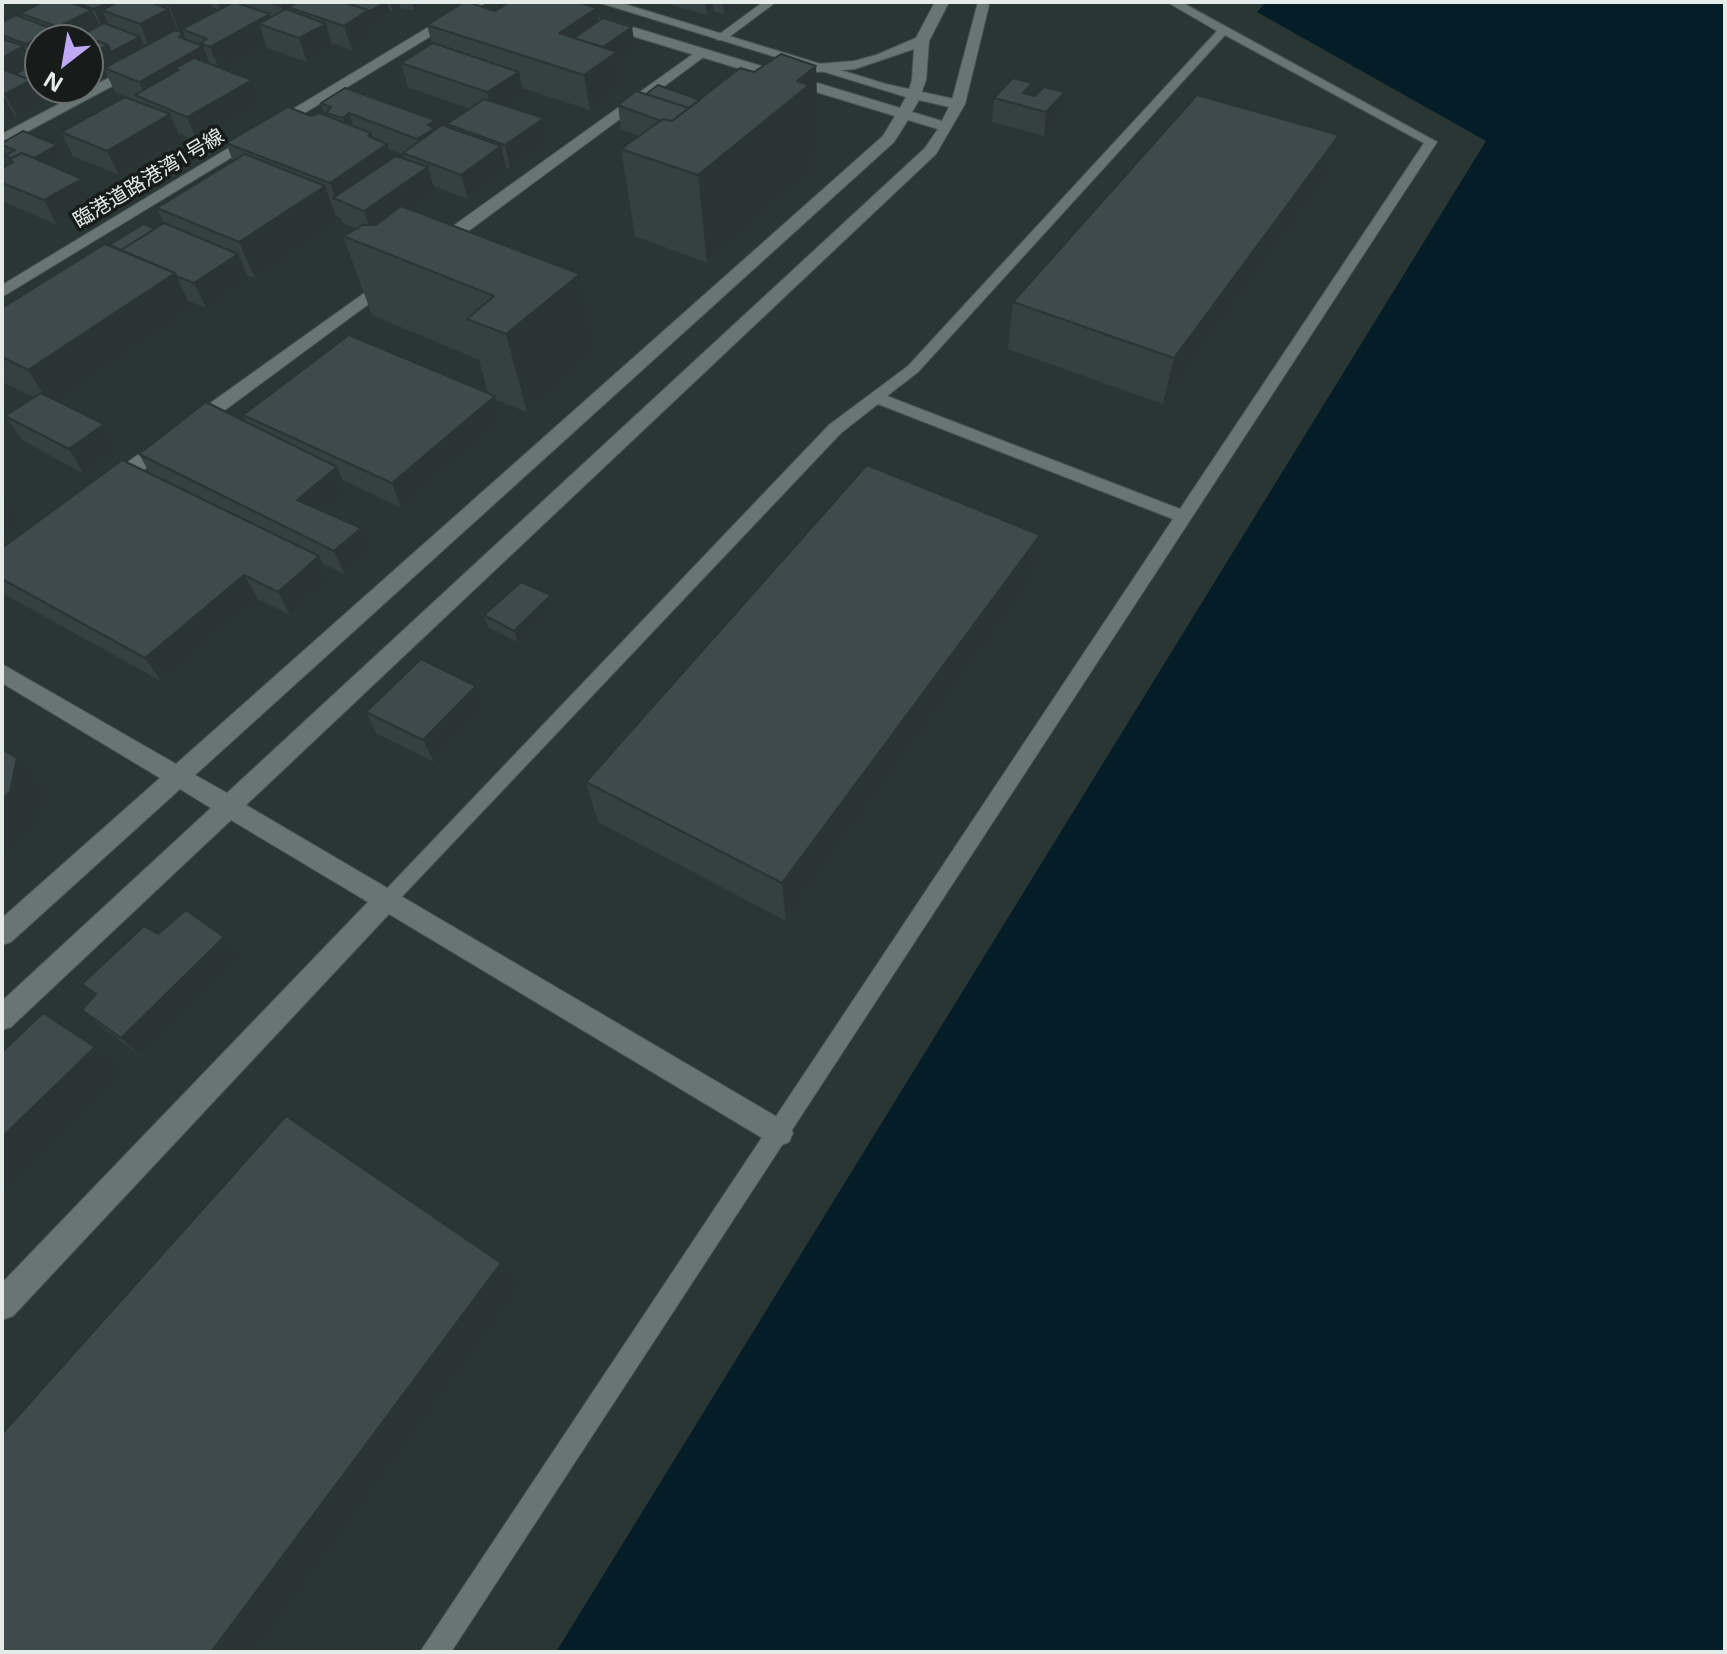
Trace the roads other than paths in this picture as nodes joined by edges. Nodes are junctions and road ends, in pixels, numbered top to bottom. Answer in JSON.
{"nodes":[{"id":1,"x":480,"y":2,"type":"edge"},
{"id":2,"x":604,"y":2,"type":"edge"},
{"id":3,"x":770,"y":2,"type":"edge"},
{"id":4,"x":942,"y":2,"type":"edge"},
{"id":5,"x":1173,"y":2,"type":"edge"},
{"id":6,"x":982,"y":4,"type":"edge"},
{"id":7,"x":584,"y":17,"type":"edge"},
{"id":8,"x":1224,"y":30,"type":"junction"},
{"id":9,"x":721,"y":38,"type":"junction"},
{"id":10,"x":922,"y":41,"type":"junction"},
{"id":11,"x":700,"y":53,"type":"junction"},
{"id":12,"x":150,"y":60,"type":"edge"},
{"id":13,"x":817,"y":68,"type":"junction"},
{"id":14,"x":914,"y":96,"type":"junction"},
{"id":15,"x":958,"y":104,"type":"junction"},
{"id":16,"x":904,"y":116,"type":"junction"},
{"id":17,"x":947,"y":127,"type":"junction"},
{"id":18,"x":2,"y":140,"type":"edge"},
{"id":19,"x":2,"y":292,"type":"edge"},
{"id":20,"x":877,"y":398,"type":"junction"},
{"id":21,"x":91,"y":498,"type":"edge"},
{"id":22,"x":1182,"y":516,"type":"junction"},
{"id":23,"x":2,"y":672,"type":"edge"},
{"id":24,"x":179,"y":776,"type":"junction"},
{"id":25,"x":230,"y":807,"type":"junction"},
{"id":26,"x":386,"y":900,"type":"junction"},
{"id":27,"x":2,"y":934,"type":"edge"},
{"id":28,"x":2,"y":1018,"type":"edge"},
{"id":29,"x":779,"y":1133,"type":"junction"},
{"id":30,"x":2,"y":1305,"type":"edge"},
{"id":31,"x":434,"y":1652,"type":"edge"}],
"edges":[{"from":1,"to":19,"type":"street","name":"臨港道路港湾1号線"},
{"from":2,"to":9,"type":"street"},
{"from":3,"to":9,"type":"lane"},
{"from":4,"to":10,"type":"street"},
{"from":5,"to":8,"type":"lane"},
{"from":6,"to":15,"type":"street"},
{"from":7,"to":11,"type":"street"},
{"from":8,"to":20,"type":"lane"},
{"from":8,"to":22,"type":"lane"},
{"from":9,"to":13,"type":"street"},
{"from":10,"to":13,"type":"street"},
{"from":10,"to":14,"type":"street"},
{"from":11,"to":16,"type":"street"},
{"from":11,"to":21,"type":"street"},
{"from":12,"to":18,"type":"street"},
{"from":13,"to":14,"type":"street"},
{"from":14,"to":15,"type":"street"},
{"from":14,"to":16,"type":"street"},
{"from":15,"to":17,"type":"street"},
{"from":16,"to":17,"type":"street"},
{"from":16,"to":24,"type":"street"},
{"from":17,"to":25,"type":"street"},
{"from":20,"to":22,"type":"lane"},
{"from":20,"to":26,"type":"lane"},
{"from":22,"to":29,"type":"lane"},
{"from":23,"to":24,"type":"street"},
{"from":24,"to":25,"type":"street"},
{"from":24,"to":27,"type":"street"},
{"from":25,"to":26,"type":"street"},
{"from":25,"to":28,"type":"street"},
{"from":26,"to":29,"type":"street"},
{"from":26,"to":30,"type":"street"},
{"from":29,"to":31,"type":"lane"}]}
